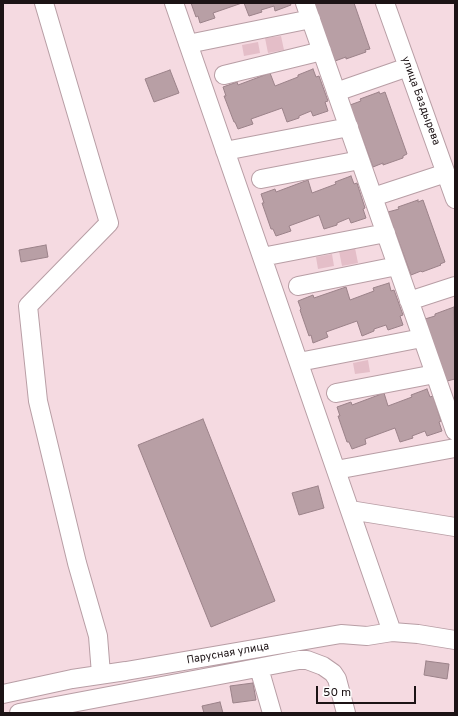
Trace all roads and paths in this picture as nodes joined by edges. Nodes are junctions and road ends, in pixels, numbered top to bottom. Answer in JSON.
{"nodes":[{"id":1,"x":44,"y":3,"type":"edge"},
{"id":2,"x":174,"y":3,"type":"edge"},
{"id":3,"x":385,"y":3,"type":"edge"},
{"id":4,"x":308,"y":11,"type":"edge"},
{"id":5,"x":188,"y":44,"type":"junction"},
{"id":6,"x":322,"y":51,"type":"junction"},
{"id":7,"x":408,"y":67,"type":"junction"},
{"id":8,"x":224,"y":75,"type":"dead end"},
{"id":9,"x":336,"y":92,"type":"junction"},
{"id":10,"x":348,"y":127,"type":"junction"},
{"id":11,"x":225,"y":151,"type":"junction"},
{"id":12,"x":360,"y":160,"type":"junction"},
{"id":13,"x":446,"y":173,"type":"junction"},
{"id":14,"x":261,"y":179,"type":"dead end"},
{"id":15,"x":373,"y":197,"type":"junction"},
{"id":16,"x":455,"y":199,"type":"edge"},
{"id":17,"x":386,"y":233,"type":"junction"},
{"id":18,"x":262,"y":257,"type":"junction"},
{"id":19,"x":397,"y":266,"type":"junction"},
{"id":20,"x":298,"y":286,"type":"dead end"},
{"id":21,"x":455,"y":286,"type":"edge"},
{"id":22,"x":409,"y":301,"type":"junction"},
{"id":23,"x":422,"y":338,"type":"junction"},
{"id":24,"x":299,"y":362,"type":"junction"},
{"id":25,"x":435,"y":374,"type":"junction"},
{"id":26,"x":336,"y":393,"type":"dead end"},
{"id":27,"x":451,"y":405,"type":"edge"},
{"id":28,"x":455,"y":432,"type":"edge"},
{"id":29,"x":455,"y":448,"type":"edge"},
{"id":30,"x":336,"y":470,"type":"junction"},
{"id":31,"x":350,"y":510,"type":"junction"},
{"id":32,"x":455,"y":526,"type":"edge"},
{"id":33,"x":392,"y":632,"type":"junction"},
{"id":34,"x":455,"y":640,"type":"edge"},
{"id":35,"x":259,"y":668,"type":"junction"},
{"id":36,"x":101,"y":674,"type":"junction"},
{"id":37,"x":3,"y":694,"type":"edge"},
{"id":38,"x":19,"y":713,"type":"edge"},
{"id":39,"x":272,"y":713,"type":"edge"},
{"id":40,"x":346,"y":713,"type":"edge"}],
"edges":[{"from":1,"to":36,"type":"street"},
{"from":2,"to":5,"type":"street"},
{"from":3,"to":7,"type":"street","name":"улица Баздырева"},
{"from":4,"to":5,"type":"street"},
{"from":4,"to":6,"type":"street"},
{"from":5,"to":11,"type":"street"},
{"from":6,"to":8,"type":"street"},
{"from":6,"to":9,"type":"street"},
{"from":7,"to":9,"type":"street"},
{"from":7,"to":13,"type":"street","name":"улица Баздырева"},
{"from":9,"to":10,"type":"street"},
{"from":10,"to":11,"type":"street"},
{"from":10,"to":12,"type":"street"},
{"from":11,"to":18,"type":"street"},
{"from":12,"to":14,"type":"street"},
{"from":12,"to":15,"type":"street"},
{"from":13,"to":15,"type":"street"},
{"from":13,"to":16,"type":"street","name":"улица Баздырева"},
{"from":15,"to":17,"type":"street"},
{"from":17,"to":18,"type":"street"},
{"from":17,"to":19,"type":"street"},
{"from":18,"to":24,"type":"street"},
{"from":19,"to":20,"type":"street"},
{"from":19,"to":22,"type":"street"},
{"from":21,"to":22,"type":"street"},
{"from":22,"to":23,"type":"street"},
{"from":23,"to":24,"type":"street"},
{"from":23,"to":25,"type":"street"},
{"from":24,"to":30,"type":"street"},
{"from":25,"to":26,"type":"street"},
{"from":25,"to":27,"type":"street"},
{"from":27,"to":28,"type":"street"},
{"from":29,"to":30,"type":"street"},
{"from":30,"to":31,"type":"street"},
{"from":31,"to":32,"type":"street"},
{"from":31,"to":33,"type":"street"},
{"from":33,"to":34,"type":"street","name":"Парусная улица"},
{"from":33,"to":36,"type":"street","name":"Парусная улица"},
{"from":35,"to":38,"type":"street"},
{"from":35,"to":39,"type":"street"},
{"from":35,"to":40,"type":"street"},
{"from":36,"to":37,"type":"street","name":"Парусная улица"}]}
